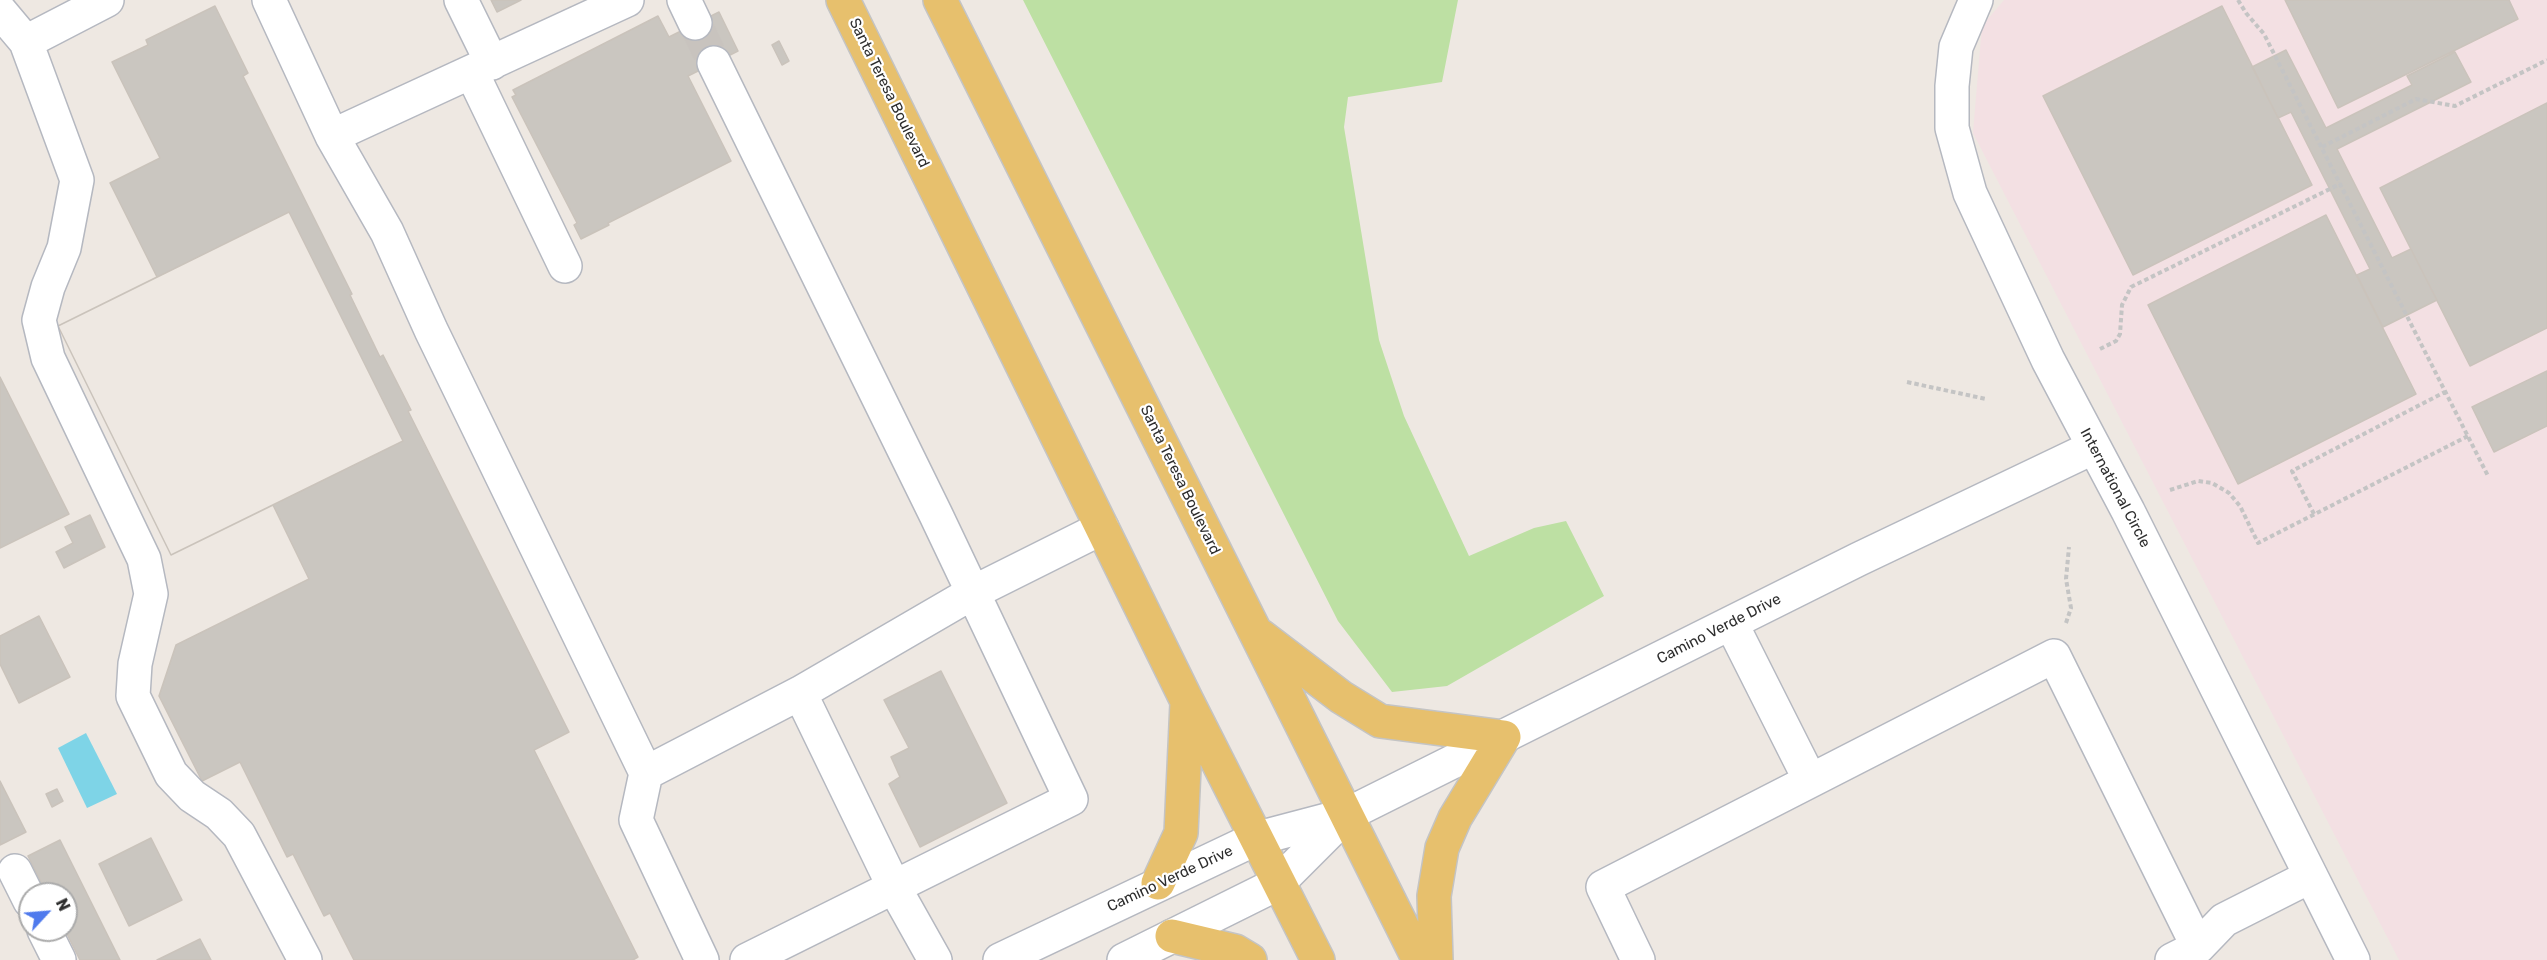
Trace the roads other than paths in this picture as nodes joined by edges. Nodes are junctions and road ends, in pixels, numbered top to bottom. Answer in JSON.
{"nodes":[{"id":1,"x":107,"y":0,"type":"edge"},
{"id":2,"x":269,"y":0,"type":"edge"},
{"id":3,"x":461,"y":0,"type":"edge"},
{"id":4,"x":627,"y":0,"type":"edge"},
{"id":5,"x":843,"y":0,"type":"edge"},
{"id":6,"x":940,"y":0,"type":"edge"},
{"id":7,"x":1976,"y":0,"type":"edge"},
{"id":8,"x":0,"y":11,"type":"edge"},
{"id":9,"x":26,"y":42,"type":"junction"},
{"id":10,"x":714,"y":63,"type":"tunnel mouth"},
{"id":11,"x":482,"y":68,"type":"junction"},
{"id":12,"x":332,"y":136,"type":"junction"},
{"id":13,"x":565,"y":266,"type":"dead end"},
{"id":14,"x":2094,"y":447,"type":"junction"},
{"id":15,"x":1102,"y":528,"type":"junction"},
{"id":16,"x":972,"y":593,"type":"junction"},
{"id":17,"x":1731,"y":623,"type":"junction"},
{"id":18,"x":1256,"y":632,"type":"junction"},
{"id":19,"x":800,"y":693,"type":"junction"},
{"id":20,"x":1187,"y":701,"type":"junction"},
{"id":21,"x":1504,"y":737,"type":"junction"},
{"id":22,"x":646,"y":773,"type":"junction"},
{"id":23,"x":1810,"y":780,"type":"junction"},
{"id":24,"x":1346,"y":815,"type":"junction"},
{"id":25,"x":1255,"y":839,"type":"junction"},
{"id":26,"x":15,"y":871,"type":"dead end"},
{"id":27,"x":2311,"y":876,"type":"junction"},
{"id":28,"x":20,"y":882,"type":"edge"},
{"id":29,"x":1158,"y":883,"type":"junction"},
{"id":30,"x":1277,"y":884,"type":"junction"},
{"id":31,"x":894,"y":887,"type":"junction"},
{"id":32,"x":1172,"y":936,"type":"junction"},
{"id":33,"x":50,"y":942,"type":"edge"},
{"id":34,"x":2185,"y":954,"type":"edge"},
{"id":35,"x":59,"y":960,"type":"edge"},
{"id":36,"x":305,"y":960,"type":"edge"},
{"id":37,"x":702,"y":960,"type":"edge"},
{"id":38,"x":747,"y":960,"type":"edge"},
{"id":39,"x":935,"y":960,"type":"edge"},
{"id":40,"x":1000,"y":960,"type":"edge"},
{"id":41,"x":1124,"y":960,"type":"edge"},
{"id":42,"x":1250,"y":960,"type":"edge"},
{"id":43,"x":1318,"y":960,"type":"edge"},
{"id":44,"x":1419,"y":960,"type":"edge"},
{"id":45,"x":1436,"y":960,"type":"edge"},
{"id":46,"x":1638,"y":960,"type":"edge"},
{"id":47,"x":2353,"y":960,"type":"edge"}],
"edges":[{"from":1,"to":9,"type":"street"},
{"from":2,"to":12,"type":"street"},
{"from":3,"to":11,"type":"street"},
{"from":4,"to":11,"type":"street"},
{"from":5,"to":15,"type":"main road","name":"Santa Teresa Boulevard"},
{"from":6,"to":18,"type":"main road","name":"Santa Teresa Boulevard"},
{"from":7,"to":14,"type":"street","name":"International Circle"},
{"from":8,"to":9,"type":"street"},
{"from":9,"to":36,"type":"street"},
{"from":10,"to":16,"type":"street"},
{"from":11,"to":12,"type":"street"},
{"from":11,"to":13,"type":"street"},
{"from":12,"to":22,"type":"street"},
{"from":14,"to":17,"type":"street","name":"Camino Verde Drive"},
{"from":14,"to":27,"type":"street","name":"International Circle"},
{"from":15,"to":16,"type":"street"},
{"from":15,"to":20,"type":"main road","name":"Santa Teresa Boulevard"},
{"from":16,"to":19,"type":"street"},
{"from":16,"to":31,"type":"street"},
{"from":17,"to":21,"type":"street","name":"Camino Verde Drive"},
{"from":17,"to":23,"type":"street"},
{"from":18,"to":21,"type":"main road"},
{"from":18,"to":24,"type":"main road","name":"Santa Teresa Boulevard"},
{"from":19,"to":22,"type":"street"},
{"from":19,"to":31,"type":"street"},
{"from":20,"to":25,"type":"main road","name":"Santa Teresa Boulevard"},
{"from":20,"to":29,"type":"main road"},
{"from":21,"to":24,"type":"street","name":"Camino Verde Drive"},
{"from":21,"to":45,"type":"main road"},
{"from":22,"to":37,"type":"street"},
{"from":23,"to":34,"type":"street"},
{"from":23,"to":46,"type":"street"},
{"from":24,"to":25,"type":"street","name":"Camino Verde Drive"},
{"from":24,"to":30,"type":"street","name":"Camino Verde Drive"},
{"from":24,"to":44,"type":"main road","name":"Santa Teresa Boulevard"},
{"from":25,"to":29,"type":"street","name":"Camino Verde Drive"},
{"from":25,"to":30,"type":"main road","name":"Santa Teresa Boulevard"},
{"from":26,"to":28,"type":"street"},
{"from":27,"to":34,"type":"street"},
{"from":27,"to":47,"type":"street","name":"International Circle"},
{"from":29,"to":40,"type":"street","name":"Camino Verde Drive"},
{"from":30,"to":32,"type":"street","name":"Camino Verde Drive"},
{"from":30,"to":43,"type":"main road","name":"Santa Teresa Boulevard"},
{"from":31,"to":38,"type":"street"},
{"from":31,"to":39,"type":"street"},
{"from":32,"to":41,"type":"street","name":"Camino Verde Drive"},
{"from":32,"to":42,"type":"main road"},
{"from":33,"to":35,"type":"street"}]}
